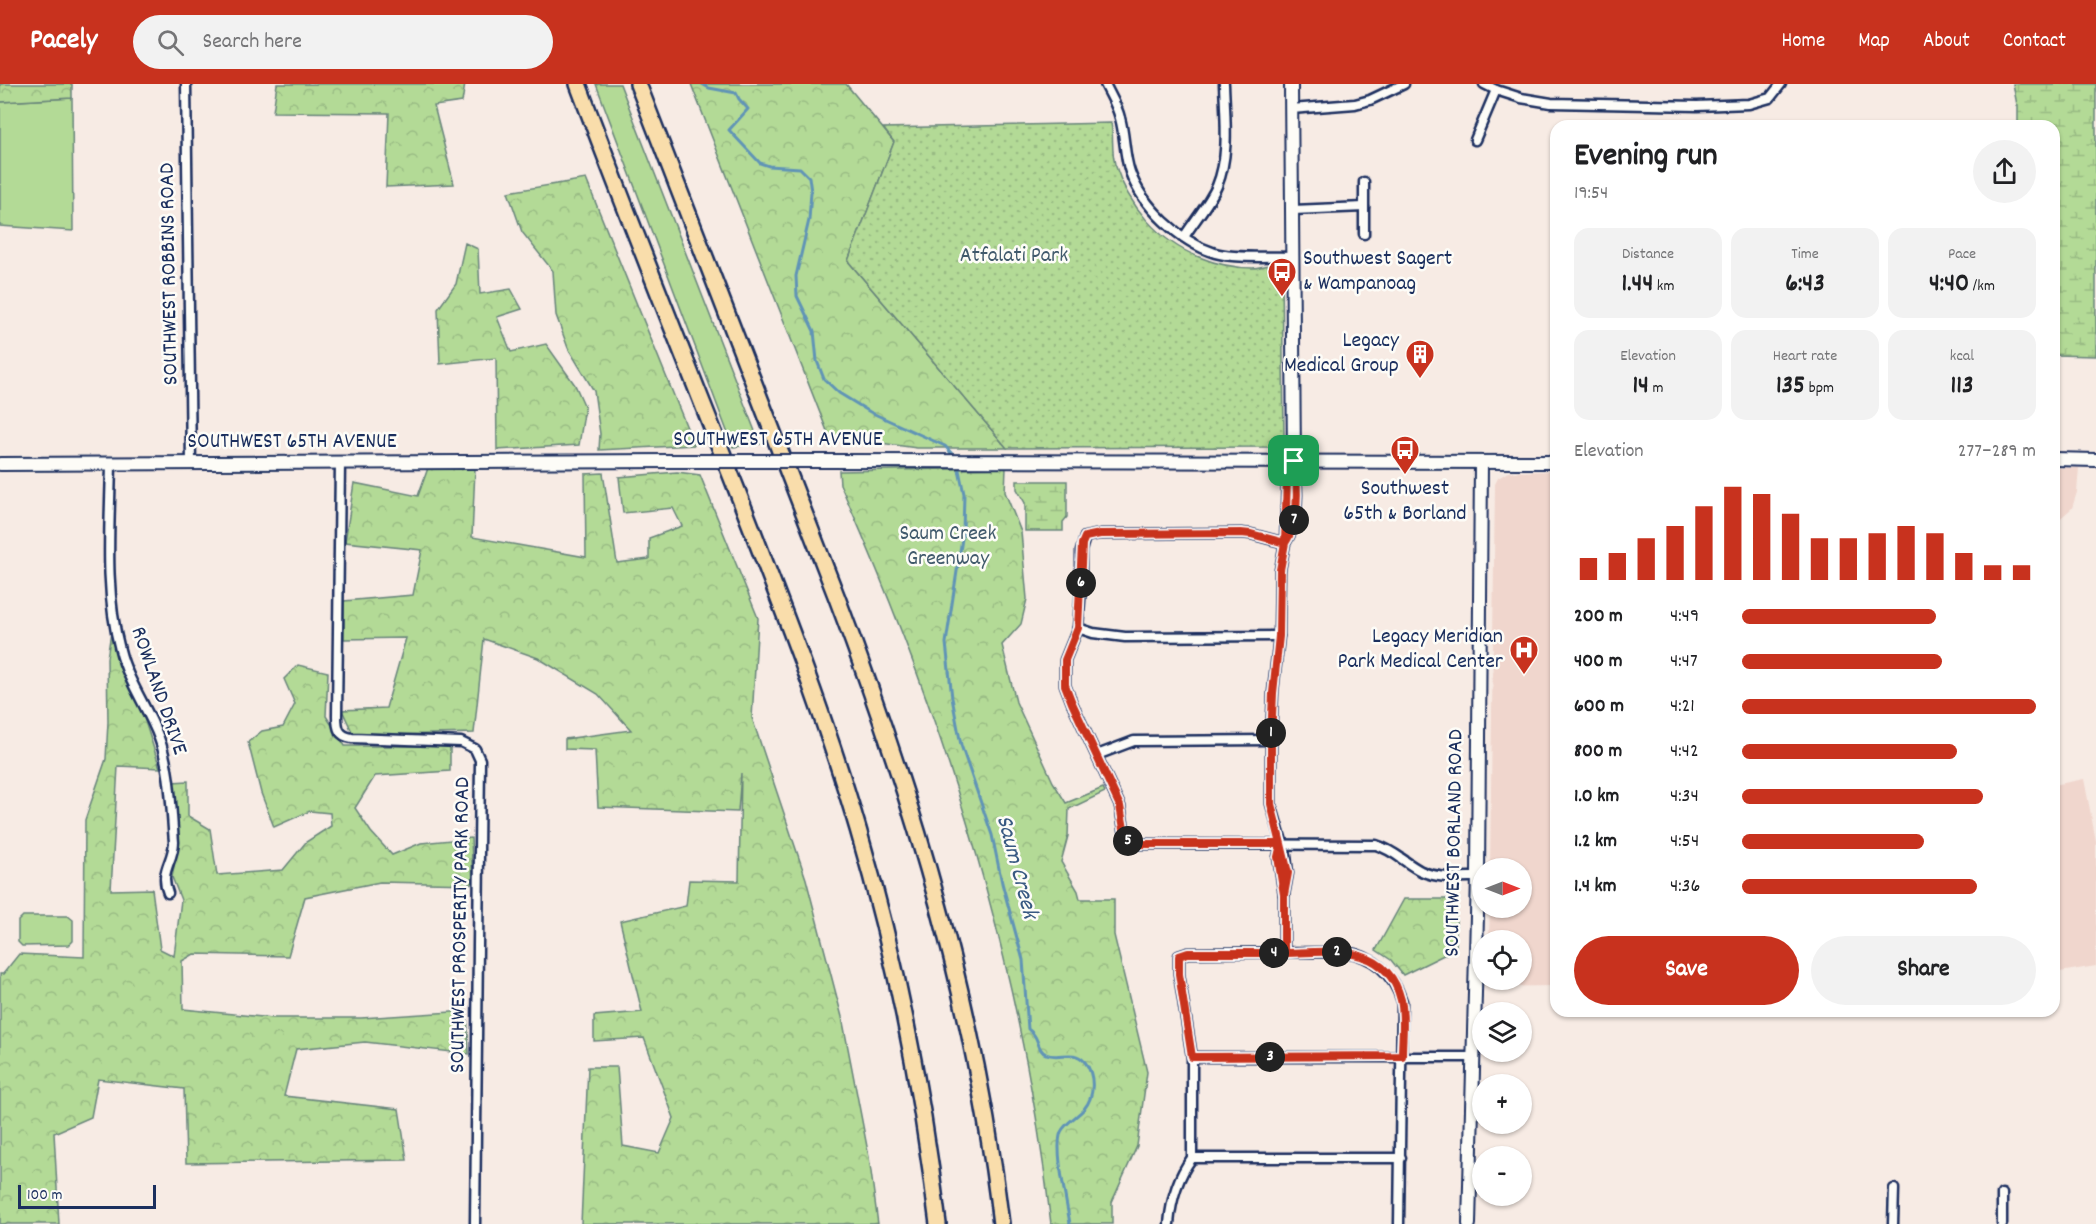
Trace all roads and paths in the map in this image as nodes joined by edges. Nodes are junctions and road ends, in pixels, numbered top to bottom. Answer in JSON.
{"nodes":[{"id":1,"x":186,"y":84,"type":"edge"},
{"id":2,"x":572,"y":84,"type":"edge"},
{"id":3,"x":578,"y":84,"type":"edge"},
{"id":4,"x":638,"y":84,"type":"edge"},
{"id":5,"x":1105,"y":84,"type":"edge"},
{"id":6,"x":1224,"y":84,"type":"edge"},
{"id":7,"x":1291,"y":84,"type":"edge"},
{"id":8,"x":1404,"y":84,"type":"edge"},
{"id":9,"x":1484,"y":84,"type":"edge"},
{"id":10,"x":1781,"y":84,"type":"edge"},
{"id":11,"x":1496,"y":90,"type":"junction"},
{"id":12,"x":1291,"y":109,"type":"junction"},
{"id":13,"x":1475,"y":140,"type":"dead end"},
{"id":14,"x":603,"y":150,"type":"junction"},
{"id":15,"x":1364,"y":182,"type":"dead end"},
{"id":16,"x":1364,"y":207,"type":"junction"},
{"id":17,"x":1293,"y":210,"type":"junction"},
{"id":18,"x":1364,"y":234,"type":"dead end"},
{"id":19,"x":1184,"y":237,"type":"junction"},
{"id":20,"x":1293,"y":257,"type":"junction"},
{"id":21,"x":2060,"y":459,"type":"edge"},
{"id":22,"x":2096,"y":460,"type":"edge"},
{"id":23,"x":1294,"y":461,"type":"junction"},
{"id":24,"x":340,"y":462,"type":"junction"},
{"id":25,"x":1481,"y":462,"type":"junction"},
{"id":26,"x":1550,"y":462,"type":"edge"},
{"id":27,"x":111,"y":463,"type":"junction"},
{"id":28,"x":191,"y":463,"type":"junction"},
{"id":29,"x":0,"y":464,"type":"edge"},
{"id":30,"x":1285,"y":543,"type":"junction"},
{"id":31,"x":1078,"y":628,"type":"junction"},
{"id":32,"x":1279,"y":636,"type":"junction"},
{"id":33,"x":1271,"y":740,"type":"junction"},
{"id":34,"x":1097,"y":755,"type":"junction"},
{"id":35,"x":1281,"y":844,"type":"junction"},
{"id":36,"x":1478,"y":858,"type":"edge"},
{"id":37,"x":1472,"y":877,"type":"edge"},
{"id":38,"x":168,"y":893,"type":"dead end"},
{"id":39,"x":1477,"y":918,"type":"edge"},
{"id":40,"x":1284,"y":953,"type":"junction"},
{"id":41,"x":1474,"y":1002,"type":"edge"},
{"id":42,"x":1402,"y":1056,"type":"junction"},
{"id":43,"x":1192,"y":1057,"type":"junction"},
{"id":44,"x":1472,"y":1057,"type":"joint"},
{"id":45,"x":1191,"y":1158,"type":"junction"},
{"id":46,"x":1401,"y":1158,"type":"junction"},
{"id":47,"x":1894,"y":1190,"type":"dead end"},
{"id":48,"x":2002,"y":1194,"type":"dead end"},
{"id":49,"x":475,"y":1224,"type":"edge"},
{"id":50,"x":938,"y":1224,"type":"edge"},
{"id":51,"x":1001,"y":1224,"type":"edge"},
{"id":52,"x":1169,"y":1224,"type":"edge"},
{"id":53,"x":1400,"y":1224,"type":"edge"},
{"id":54,"x":1469,"y":1224,"type":"edge"},
{"id":55,"x":1893,"y":1224,"type":"edge"},
{"id":56,"x":2002,"y":1224,"type":"edge"}],
"edges":[{"from":1,"to":28,"type":"street","name":"SOUTHWEST ROBBINS ROAD"},
{"from":2,"to":14,"type":"highway"},
{"from":3,"to":14,"type":"highway"},
{"from":4,"to":51,"type":"highway"},
{"from":5,"to":19,"type":"street"},
{"from":6,"to":19,"type":"street"},
{"from":7,"to":12,"type":"main road"},
{"from":8,"to":12,"type":"street"},
{"from":9,"to":11,"type":"street"},
{"from":10,"to":11,"type":"street"},
{"from":11,"to":13,"type":"street"},
{"from":12,"to":17,"type":"main road"},
{"from":14,"to":50,"type":"highway"},
{"from":15,"to":16,"type":"street"},
{"from":16,"to":17,"type":"street"},
{"from":16,"to":18,"type":"street"},
{"from":17,"to":20,"type":"main road"},
{"from":19,"to":20,"type":"street"},
{"from":20,"to":23,"type":"main road"},
{"from":21,"to":22,"type":"main road"},
{"from":23,"to":24,"type":"main road","name":"SOUTHWEST 65TH AVENUE","bridge":true},
{"from":23,"to":25,"type":"main road","name":"SOUTHWEST 65TH AVENUE"},
{"from":23,"to":30,"type":"street"},
{"from":24,"to":28,"type":"main road","name":"SOUTHWEST 65TH AVENUE"},
{"from":24,"to":49,"type":"street","name":"SOUTHWEST PROSPERITY PARK ROAD"},
{"from":25,"to":26,"type":"main road","name":"SOUTHWEST 65TH AVENUE"},
{"from":25,"to":36,"type":"main road","name":"SOUTHWEST BORLAND ROAD"},
{"from":27,"to":28,"type":"main road","name":"SOUTHWEST 65TH AVENUE"},
{"from":27,"to":29,"type":"main road","name":"SOUTHWEST 65TH AVENUE"},
{"from":27,"to":38,"type":"street","name":"ROWLAND DRIVE"},
{"from":30,"to":31,"type":"street"},
{"from":30,"to":32,"type":"street"},
{"from":31,"to":32,"type":"street"},
{"from":31,"to":34,"type":"street"},
{"from":32,"to":33,"type":"street"},
{"from":33,"to":34,"type":"street"},
{"from":33,"to":35,"type":"street"},
{"from":34,"to":35,"type":"street"},
{"from":35,"to":37,"type":"street"},
{"from":35,"to":40,"type":"street"},
{"from":39,"to":41,"type":"main road","name":"SOUTHWEST BORLAND ROAD"},
{"from":40,"to":42,"type":"street"},
{"from":40,"to":43,"type":"street"},
{"from":42,"to":43,"type":"street"},
{"from":42,"to":44,"type":"street"},
{"from":42,"to":46,"type":"street"},
{"from":43,"to":45,"type":"street"},
{"from":44,"to":54,"type":"main road","name":"SOUTHWEST BORLAND ROAD"},
{"from":45,"to":46,"type":"street"},
{"from":45,"to":52,"type":"street"},
{"from":46,"to":53,"type":"street"},
{"from":47,"to":55,"type":"street"},
{"from":48,"to":56,"type":"street"}]}
